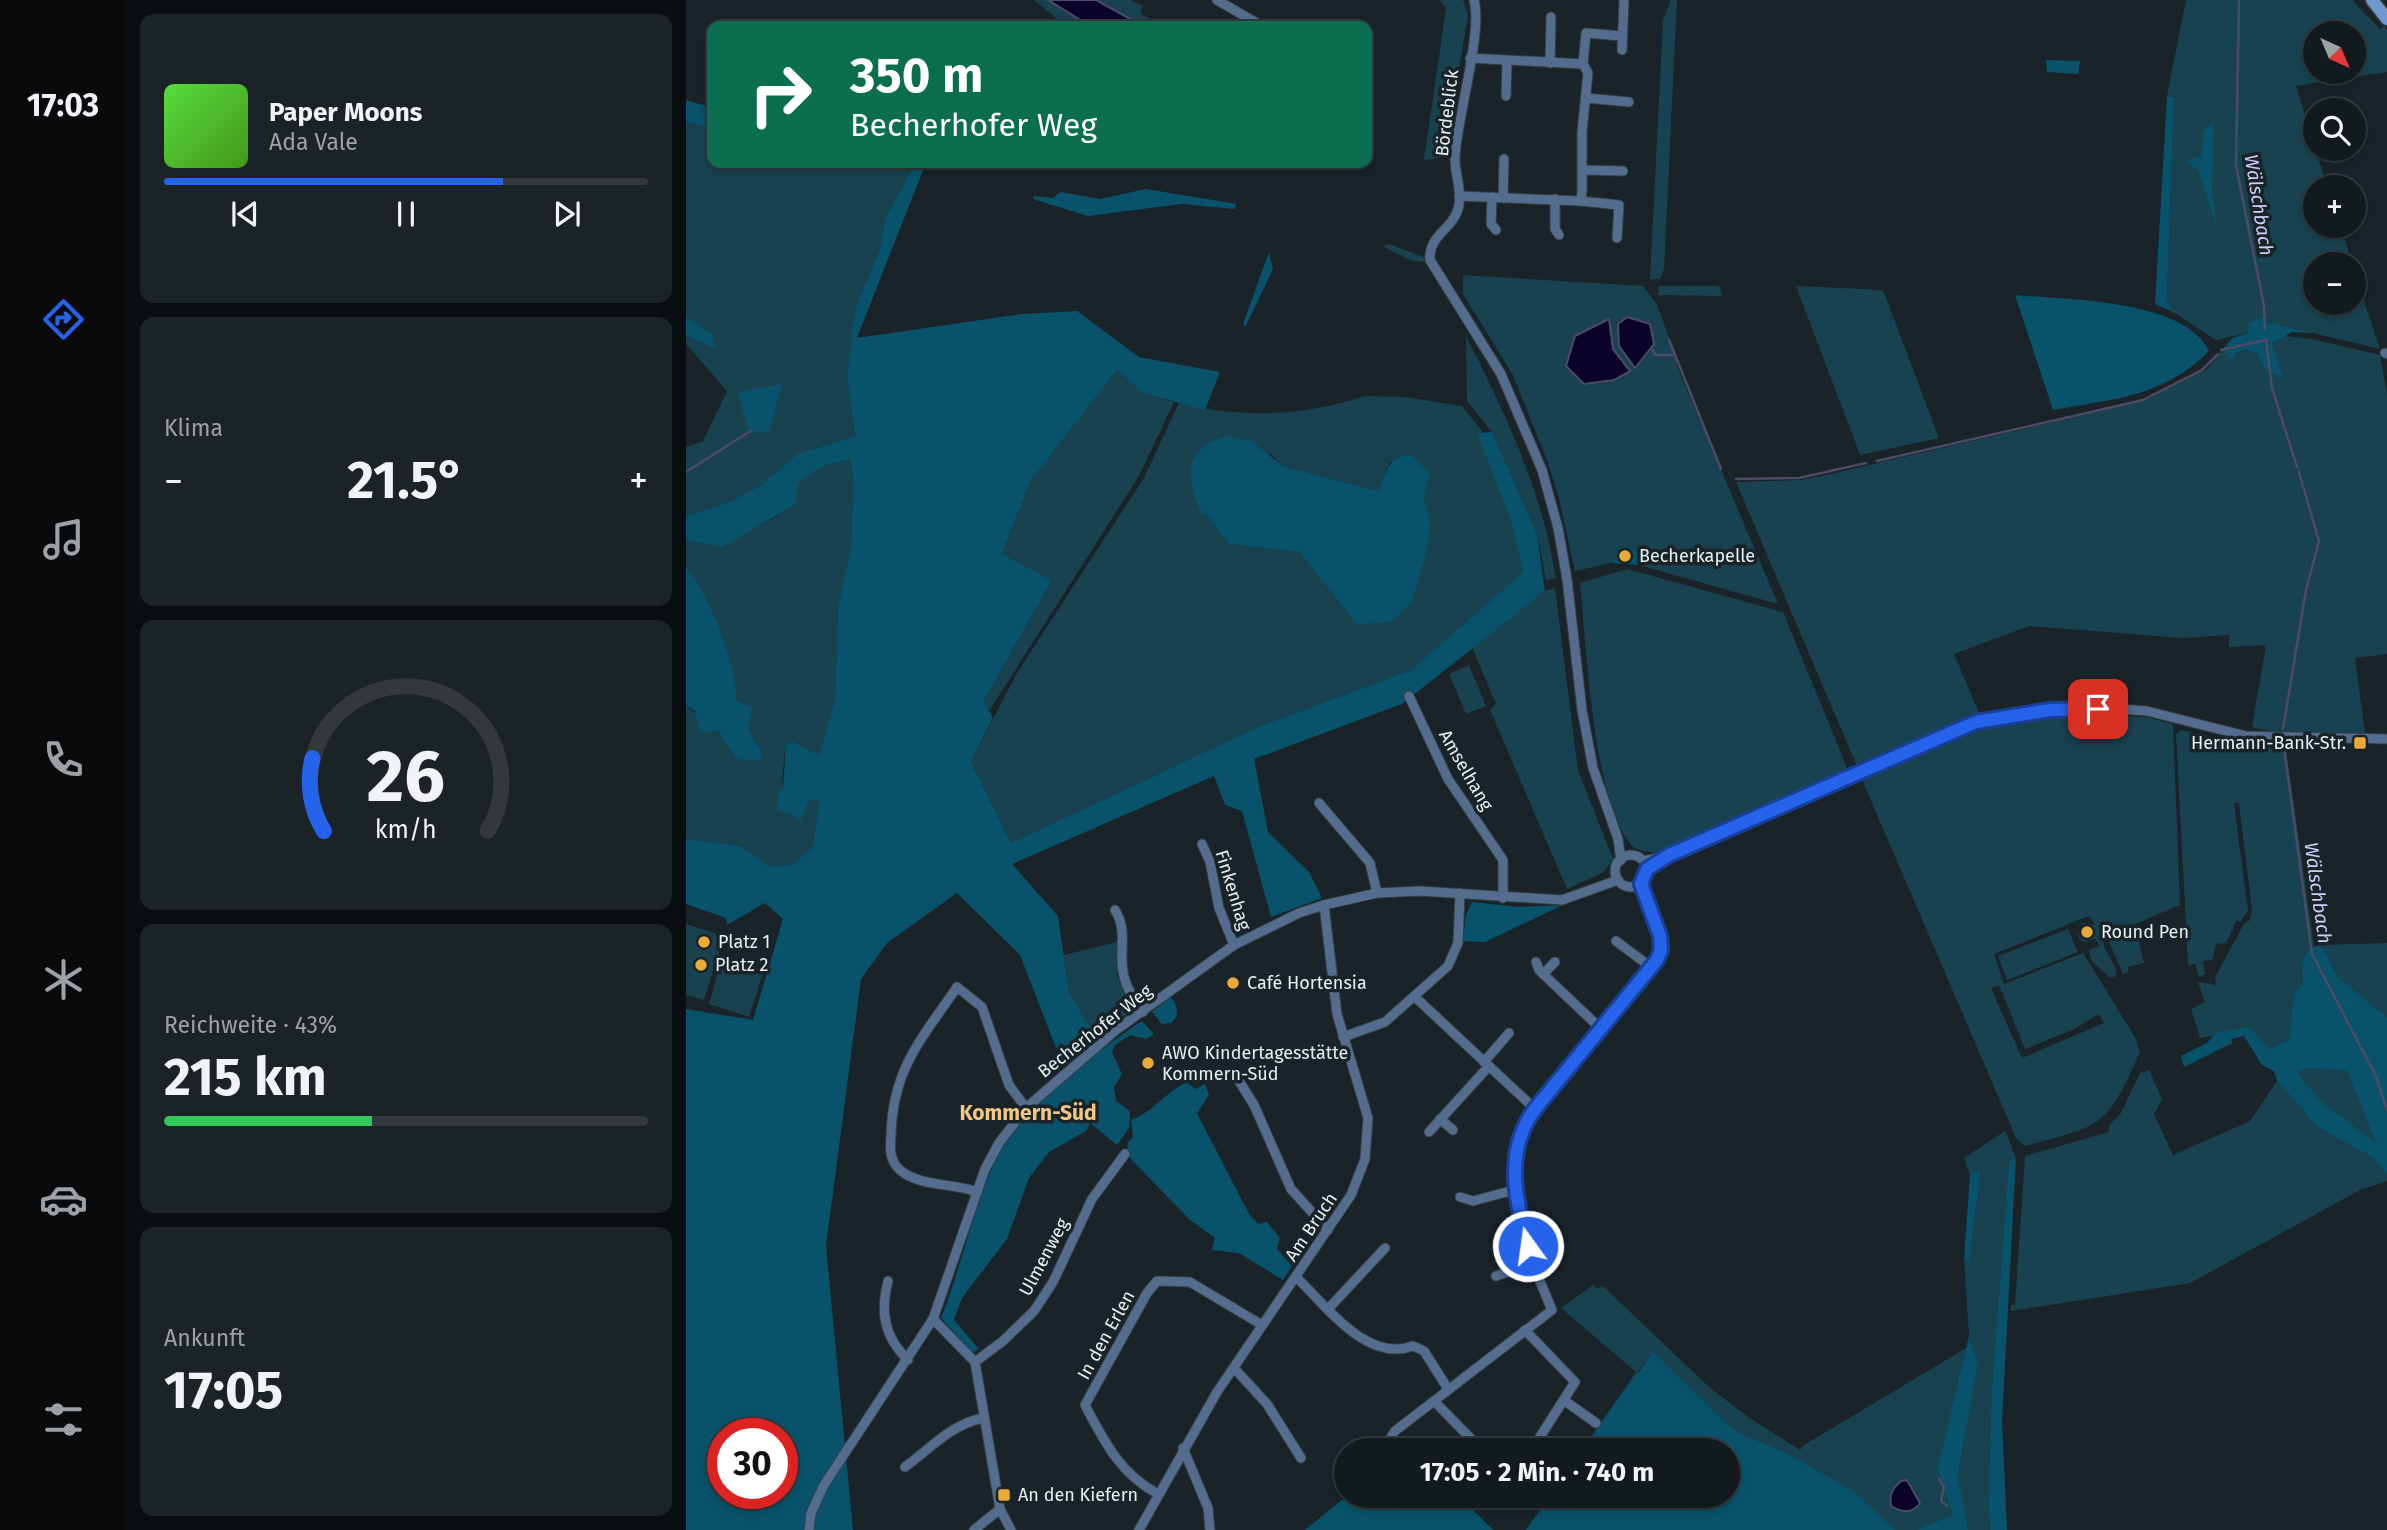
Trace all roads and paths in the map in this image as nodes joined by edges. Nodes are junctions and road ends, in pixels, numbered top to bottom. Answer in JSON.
{"nodes":[{"id":1,"x":1217,"y":0,"type":"edge"},
{"id":2,"x":1474,"y":0,"type":"edge"},
{"id":3,"x":1624,"y":0,"type":"edge"},
{"id":4,"x":2372,"y":0,"type":"edge"},
{"id":5,"x":1551,"y":17,"type":"dead end"},
{"id":6,"x":2387,"y":19,"type":"edge"},
{"id":7,"x":1252,"y":21,"type":"edge"},
{"id":8,"x":1622,"y":36,"type":"junction"},
{"id":9,"x":1622,"y":50,"type":"dead end"},
{"id":10,"x":1470,"y":58,"type":"junction"},
{"id":11,"x":1507,"y":61,"type":"junction"},
{"id":12,"x":1550,"y":63,"type":"junction"},
{"id":13,"x":1583,"y":64,"type":"junction"},
{"id":14,"x":1506,"y":96,"type":"dead end"},
{"id":15,"x":1586,"y":97,"type":"junction"},
{"id":16,"x":1629,"y":102,"type":"dead end"},
{"id":17,"x":1504,"y":159,"type":"dead end"},
{"id":18,"x":1583,"y":170,"type":"junction"},
{"id":19,"x":1623,"y":171,"type":"dead end"},
{"id":20,"x":1459,"y":196,"type":"junction"},
{"id":21,"x":1492,"y":197,"type":"junction"},
{"id":22,"x":1503,"y":198,"type":"junction"},
{"id":23,"x":1555,"y":199,"type":"junction"},
{"id":24,"x":1581,"y":201,"type":"junction"},
{"id":25,"x":1496,"y":230,"type":"dead end"},
{"id":26,"x":1559,"y":235,"type":"dead end"},
{"id":27,"x":1617,"y":238,"type":"dead end"},
{"id":28,"x":1409,"y":696,"type":"dead end"},
{"id":29,"x":2387,"y":739,"type":"edge"},
{"id":30,"x":1319,"y":803,"type":"dead end"},
{"id":31,"x":1618,"y":839,"type":"junction"},
{"id":32,"x":1202,"y":844,"type":"dead end"},
{"id":33,"x":1631,"y":855,"type":"junction"},
{"id":34,"x":1620,"y":860,"type":"junction"},
{"id":35,"x":1645,"y":865,"type":"junction"},
{"id":36,"x":1617,"y":876,"type":"junction"},
{"id":37,"x":1637,"y":885,"type":"junction"},
{"id":38,"x":1377,"y":893,"type":"junction"},
{"id":39,"x":1460,"y":893,"type":"junction"},
{"id":40,"x":1503,"y":898,"type":"junction"},
{"id":41,"x":1324,"y":905,"type":"junction"},
{"id":42,"x":1115,"y":910,"type":"dead end"},
{"id":43,"x":1616,"y":941,"type":"dead end"},
{"id":44,"x":1234,"y":945,"type":"junction"},
{"id":45,"x":1536,"y":962,"type":"dead end"},
{"id":46,"x":1555,"y":962,"type":"dead end"},
{"id":47,"x":1652,"y":968,"type":"junction"},
{"id":48,"x":1544,"y":974,"type":"junction"},
{"id":49,"x":1415,"y":997,"type":"junction"},
{"id":50,"x":1143,"y":1012,"type":"junction"},
{"id":51,"x":1601,"y":1029,"type":"junction"},
{"id":52,"x":1509,"y":1033,"type":"dead end"},
{"id":53,"x":1343,"y":1037,"type":"junction"},
{"id":54,"x":1487,"y":1064,"type":"junction"},
{"id":55,"x":1240,"y":1081,"type":"dead end"},
{"id":56,"x":1026,"y":1108,"type":"junction"},
{"id":57,"x":1535,"y":1109,"type":"junction"},
{"id":58,"x":1440,"y":1119,"type":"junction"},
{"id":59,"x":1454,"y":1130,"type":"dead end"},
{"id":60,"x":1429,"y":1132,"type":"dead end"},
{"id":61,"x":1125,"y":1154,"type":"dead end"},
{"id":62,"x":1514,"y":1189,"type":"junction"},
{"id":63,"x":977,"y":1192,"type":"junction"},
{"id":64,"x":1460,"y":1196,"type":"dead end"},
{"id":65,"x":1328,"y":1230,"type":"junction"},
{"id":66,"x":1385,"y":1248,"type":"dead end"},
{"id":67,"x":1533,"y":1264,"type":"junction"},
{"id":68,"x":1496,"y":1276,"type":"dead end"},
{"id":69,"x":1296,"y":1277,"type":"junction"},
{"id":70,"x":888,"y":1282,"type":"dead end"},
{"id":71,"x":1329,"y":1308,"type":"junction"},
{"id":72,"x":933,"y":1319,"type":"junction"},
{"id":73,"x":1262,"y":1325,"type":"junction"},
{"id":74,"x":1525,"y":1330,"type":"junction"},
{"id":75,"x":908,"y":1360,"type":"junction"},
{"id":76,"x":975,"y":1362,"type":"junction"},
{"id":77,"x":1234,"y":1368,"type":"junction"},
{"id":78,"x":1448,"y":1389,"type":"junction"},
{"id":79,"x":1434,"y":1401,"type":"junction"},
{"id":80,"x":1565,"y":1401,"type":"junction"},
{"id":81,"x":983,"y":1418,"type":"junction"},
{"id":82,"x":1596,"y":1423,"type":"dead end"},
{"id":83,"x":1390,"y":1438,"type":"edge"},
{"id":84,"x":1470,"y":1438,"type":"edge"},
{"id":85,"x":1540,"y":1438,"type":"edge"},
{"id":86,"x":1183,"y":1448,"type":"junction"},
{"id":87,"x":1301,"y":1458,"type":"dead end"},
{"id":88,"x":905,"y":1467,"type":"dead end"},
{"id":89,"x":1158,"y":1494,"type":"junction"},
{"id":90,"x":1000,"y":1509,"type":"junction"},
{"id":91,"x":809,"y":1530,"type":"edge"},
{"id":92,"x":974,"y":1530,"type":"edge"},
{"id":93,"x":1011,"y":1530,"type":"edge"},
{"id":94,"x":1139,"y":1530,"type":"edge"},
{"id":95,"x":1210,"y":1530,"type":"edge"}],
"edges":[{"from":1,"to":7,"type":"street"},
{"from":2,"to":10,"type":"street","name":"Bördeblick"},
{"from":3,"to":8,"type":"street"},
{"from":4,"to":6,"type":"street"},
{"from":5,"to":12,"type":"street"},
{"from":8,"to":9,"type":"street"},
{"from":8,"to":13,"type":"street"},
{"from":10,"to":11,"type":"street"},
{"from":10,"to":20,"type":"street","name":"Bördeblick"},
{"from":11,"to":12,"type":"street"},
{"from":11,"to":14,"type":"street"},
{"from":12,"to":13,"type":"street"},
{"from":13,"to":15,"type":"street"},
{"from":15,"to":16,"type":"street"},
{"from":15,"to":18,"type":"street"},
{"from":17,"to":22,"type":"street"},
{"from":18,"to":19,"type":"street"},
{"from":18,"to":24,"type":"street"},
{"from":20,"to":21,"type":"street"},
{"from":20,"to":31,"type":"street","name":"Bördeblick"},
{"from":21,"to":22,"type":"street"},
{"from":21,"to":25,"type":"street"},
{"from":22,"to":23,"type":"street"},
{"from":23,"to":24,"type":"street"},
{"from":23,"to":26,"type":"street"},
{"from":24,"to":27,"type":"street"},
{"from":28,"to":40,"type":"street","name":"Amselhang"},
{"from":29,"to":35,"type":"street"},
{"from":30,"to":38,"type":"street"},
{"from":31,"to":33,"type":"street"},
{"from":31,"to":34,"type":"street"},
{"from":32,"to":44,"type":"street","name":"Finkenhag"},
{"from":33,"to":34,"type":"street"},
{"from":33,"to":35,"type":"street"},
{"from":34,"to":36,"type":"street"},
{"from":35,"to":37,"type":"street"},
{"from":36,"to":37,"type":"street"},
{"from":36,"to":40,"type":"street","name":"Becherhofer Weg"},
{"from":37,"to":47,"type":"street"},
{"from":38,"to":39,"type":"street","name":"Becherhofer Weg"},
{"from":38,"to":41,"type":"street","name":"Becherhofer Weg"},
{"from":39,"to":40,"type":"street","name":"Becherhofer Weg"},
{"from":39,"to":49,"type":"street"},
{"from":41,"to":44,"type":"street","name":"Becherhofer Weg"},
{"from":41,"to":53,"type":"street","name":"Am Bruch"},
{"from":42,"to":50,"type":"street"},
{"from":43,"to":47,"type":"street"},
{"from":44,"to":50,"type":"street","name":"Becherhofer Weg"},
{"from":45,"to":48,"type":"street"},
{"from":46,"to":48,"type":"street"},
{"from":47,"to":51,"type":"street"},
{"from":48,"to":51,"type":"street"},
{"from":49,"to":53,"type":"street"},
{"from":49,"to":54,"type":"street"},
{"from":50,"to":56,"type":"street","name":"Becherhofer Weg"},
{"from":51,"to":57,"type":"street"},
{"from":52,"to":54,"type":"street"},
{"from":53,"to":65,"type":"street","name":"Am Bruch"},
{"from":54,"to":57,"type":"street"},
{"from":54,"to":58,"type":"street"},
{"from":55,"to":65,"type":"street"},
{"from":56,"to":63,"type":"street","name":"Becherhofer Weg"},
{"from":56,"to":63,"type":"street"},
{"from":57,"to":62,"type":"street"},
{"from":58,"to":59,"type":"street"},
{"from":58,"to":60,"type":"street"},
{"from":61,"to":76,"type":"street","name":"Ulmenweg"},
{"from":62,"to":64,"type":"street"},
{"from":62,"to":67,"type":"street"},
{"from":63,"to":72,"type":"street","name":"Becherhofer Weg"},
{"from":65,"to":69,"type":"street","name":"Am Bruch"},
{"from":66,"to":71,"type":"street"},
{"from":67,"to":68,"type":"street"},
{"from":67,"to":74,"type":"street"},
{"from":69,"to":71,"type":"street"},
{"from":69,"to":73,"type":"street","name":"Am Bruch"},
{"from":70,"to":75,"type":"street"},
{"from":71,"to":78,"type":"street"},
{"from":72,"to":75,"type":"street","name":"Becherhofer Weg"},
{"from":72,"to":76,"type":"street"},
{"from":73,"to":77,"type":"street","name":"Am Bruch"},
{"from":73,"to":89,"type":"street","name":"In den Erlen"},
{"from":74,"to":78,"type":"street"},
{"from":74,"to":80,"type":"street"},
{"from":75,"to":91,"type":"street","name":"Becherhofer Weg"},
{"from":76,"to":81,"type":"street"},
{"from":77,"to":86,"type":"street","name":"Am Bruch"},
{"from":77,"to":87,"type":"street"},
{"from":78,"to":79,"type":"street"},
{"from":79,"to":83,"type":"street"},
{"from":79,"to":84,"type":"street"},
{"from":80,"to":82,"type":"street"},
{"from":80,"to":85,"type":"street"},
{"from":81,"to":88,"type":"street"},
{"from":81,"to":90,"type":"street"},
{"from":86,"to":89,"type":"street","name":"Am Bruch"},
{"from":86,"to":95,"type":"street"},
{"from":89,"to":94,"type":"street","name":"Am Bruch"},
{"from":90,"to":92,"type":"street"},
{"from":90,"to":93,"type":"street"}]}
